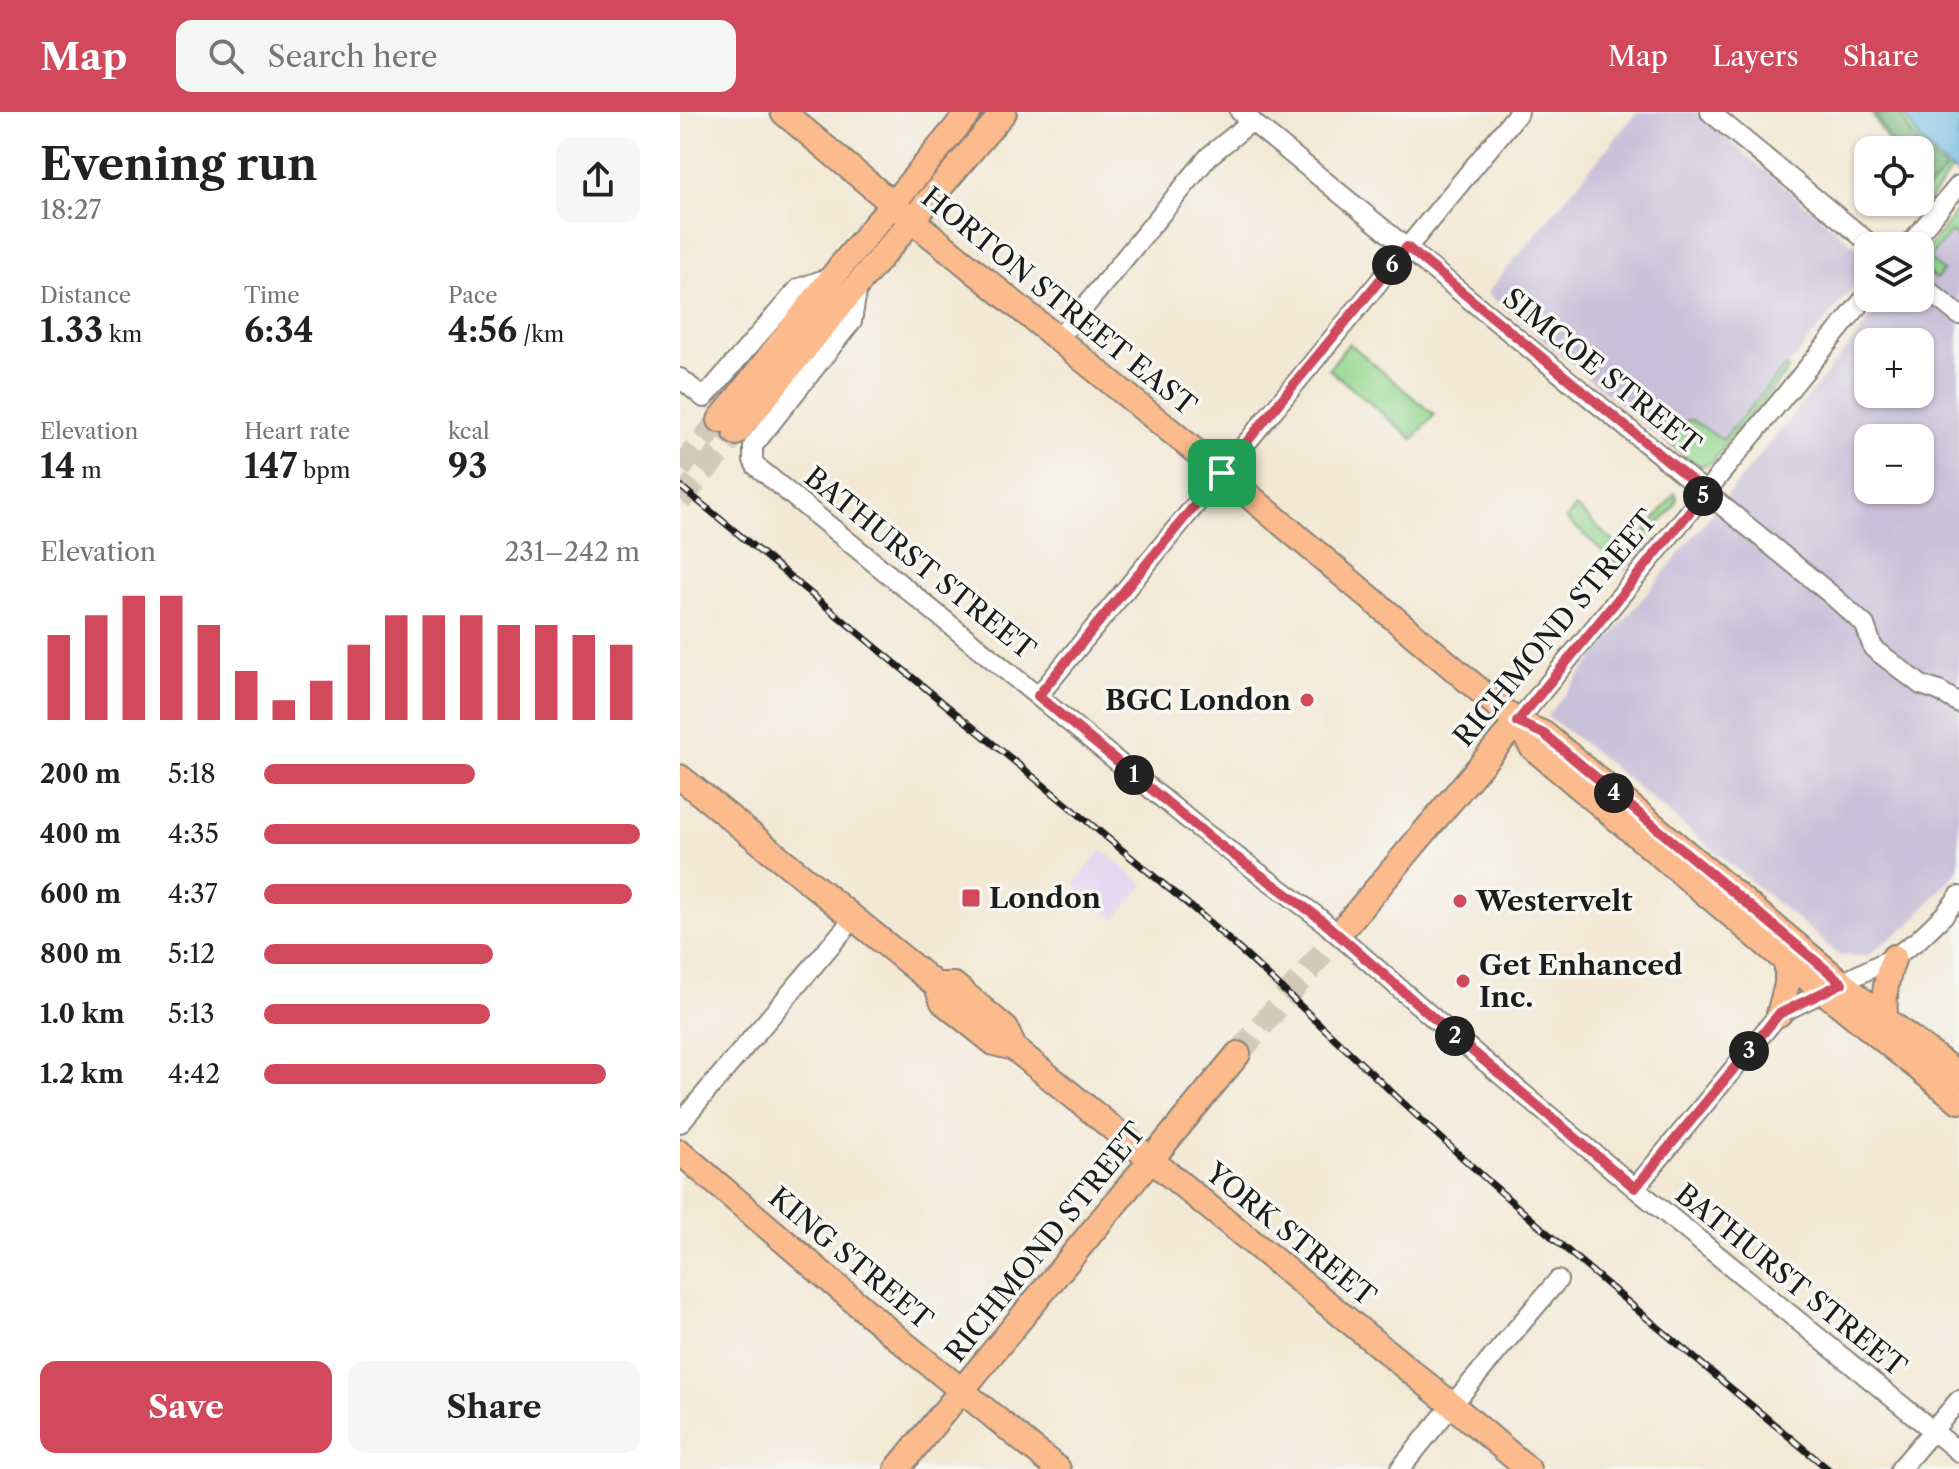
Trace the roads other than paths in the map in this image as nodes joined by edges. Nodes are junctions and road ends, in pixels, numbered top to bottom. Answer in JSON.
{"nodes":[{"id":1,"x":783,"y":112,"type":"edge"},
{"id":2,"x":969,"y":112,"type":"edge"},
{"id":3,"x":1004,"y":112,"type":"edge"},
{"id":4,"x":1519,"y":112,"type":"edge"},
{"id":5,"x":1710,"y":112,"type":"edge"},
{"id":6,"x":1246,"y":117,"type":"edge"},
{"id":7,"x":1959,"y":185,"type":"edge"},
{"id":8,"x":892,"y":203,"type":"junction"},
{"id":9,"x":912,"y":220,"type":"junction"},
{"id":10,"x":1856,"y":232,"type":"edge"},
{"id":11,"x":1920,"y":232,"type":"edge"},
{"id":12,"x":1407,"y":247,"type":"junction"},
{"id":13,"x":833,"y":276,"type":"junction"},
{"id":14,"x":859,"y":283,"type":"junction"},
{"id":15,"x":1934,"y":295,"type":"edge"},
{"id":16,"x":1854,"y":311,"type":"edge"},
{"id":17,"x":1959,"y":315,"type":"edge"},
{"id":18,"x":1058,"y":339,"type":"junction"},
{"id":19,"x":680,"y":378,"type":"edge"},
{"id":20,"x":1222,"y":473,"type":"junction"},
{"id":21,"x":1706,"y":492,"type":"junction"},
{"id":22,"x":1038,"y":696,"type":"junction"},
{"id":23,"x":1959,"y":703,"type":"edge"},
{"id":24,"x":1517,"y":722,"type":"junction"},
{"id":25,"x":680,"y":777,"type":"edge"},
{"id":26,"x":1959,"y":896,"type":"edge"},
{"id":27,"x":854,"y":918,"type":"junction"},
{"id":28,"x":1347,"y":924,"type":"tunnel mouth"},
{"id":29,"x":1894,"y":957,"type":"junction"},
{"id":30,"x":1787,"y":962,"type":"junction"},
{"id":31,"x":1833,"y":987,"type":"junction"},
{"id":32,"x":1779,"y":1014,"type":"junction"},
{"id":33,"x":1885,"y":1019,"type":"junction"},
{"id":34,"x":1238,"y":1054,"type":"tunnel mouth"},
{"id":35,"x":1959,"y":1075,"type":"edge"},
{"id":36,"x":1959,"y":1101,"type":"edge"},
{"id":37,"x":680,"y":1123,"type":"edge"},
{"id":38,"x":680,"y":1152,"type":"edge"},
{"id":39,"x":1151,"y":1159,"type":"junction"},
{"id":40,"x":1635,"y":1188,"type":"junction"},
{"id":41,"x":1558,"y":1280,"type":"dead end"},
{"id":42,"x":962,"y":1390,"type":"junction"},
{"id":43,"x":1959,"y":1400,"type":"edge"},
{"id":44,"x":1452,"y":1405,"type":"junction"},
{"id":45,"x":1932,"y":1431,"type":"junction"},
{"id":46,"x":1959,"y":1452,"type":"edge"},
{"id":47,"x":1042,"y":1464,"type":"edge"},
{"id":48,"x":897,"y":1469,"type":"edge"},
{"id":49,"x":1400,"y":1469,"type":"edge"},
{"id":50,"x":1528,"y":1469,"type":"edge"},
{"id":51,"x":1900,"y":1469,"type":"edge"}],
"edges":[{"from":1,"to":8,"type":"main road","name":"HORTON STREET EAST"},
{"from":2,"to":8,"type":"main road"},
{"from":3,"to":9,"type":"main road"},
{"from":4,"to":12,"type":"street"},
{"from":5,"to":10,"type":"street"},
{"from":6,"to":12,"type":"street","name":"SIMCOE STREET"},
{"from":6,"to":18,"type":"street"},
{"from":7,"to":11,"type":"street"},
{"from":8,"to":9,"type":"main road","name":"HORTON STREET EAST"},
{"from":8,"to":13,"type":"main road"},
{"from":9,"to":14,"type":"main road"},
{"from":9,"to":18,"type":"main road","name":"HORTON STREET EAST"},
{"from":12,"to":20,"type":"street"},
{"from":12,"to":21,"type":"street","name":"SIMCOE STREET"},
{"from":13,"to":14,"type":"main road"},
{"from":13,"to":19,"type":"street"},
{"from":14,"to":22,"type":"street","name":"BATHURST STREET"},
{"from":15,"to":17,"type":"street"},
{"from":16,"to":21,"type":"street","name":"RICHMOND STREET"},
{"from":18,"to":20,"type":"main road","name":"HORTON STREET EAST"},
{"from":20,"to":22,"type":"street"},
{"from":20,"to":24,"type":"main road","name":"HORTON STREET EAST"},
{"from":21,"to":23,"type":"street","name":"SIMCOE STREET"},
{"from":21,"to":24,"type":"street","name":"RICHMOND STREET"},
{"from":22,"to":40,"type":"street","name":"BATHURST STREET"},
{"from":24,"to":28,"type":"main road","name":"RICHMOND STREET"},
{"from":24,"to":30,"type":"main road","name":"HORTON STREET EAST"},
{"from":24,"to":31,"type":"main road","name":"HORTON STREET EAST"},
{"from":25,"to":27,"type":"main road","name":"YORK STREET"},
{"from":26,"to":29,"type":"street"},
{"from":27,"to":37,"type":"street"},
{"from":27,"to":39,"type":"main road","name":"YORK STREET"},
{"from":29,"to":31,"type":"street"},
{"from":29,"to":33,"type":"main road"},
{"from":30,"to":31,"type":"main road","name":"HORTON STREET EAST"},
{"from":30,"to":32,"type":"main road"},
{"from":31,"to":32,"type":"street"},
{"from":31,"to":33,"type":"main road","name":"HORTON STREET EAST"},
{"from":31,"to":36,"type":"main road","name":"HORTON STREET EAST"},
{"from":32,"to":40,"type":"street"},
{"from":33,"to":35,"type":"main road","name":"HORTON STREET EAST"},
{"from":34,"to":39,"type":"main road","name":"RICHMOND STREET"},
{"from":38,"to":42,"type":"main road","name":"KING STREET"},
{"from":39,"to":42,"type":"main road","name":"RICHMOND STREET"},
{"from":39,"to":44,"type":"main road","name":"YORK STREET"},
{"from":40,"to":45,"type":"street","name":"BATHURST STREET"},
{"from":41,"to":44,"type":"street"},
{"from":42,"to":47,"type":"main road","name":"KING STREET"},
{"from":42,"to":48,"type":"main road","name":"RICHMOND STREET"},
{"from":43,"to":45,"type":"street"},
{"from":44,"to":49,"type":"street"},
{"from":44,"to":50,"type":"main road","name":"YORK STREET"},
{"from":45,"to":46,"type":"street","name":"BATHURST STREET"},
{"from":45,"to":51,"type":"street"}]}
